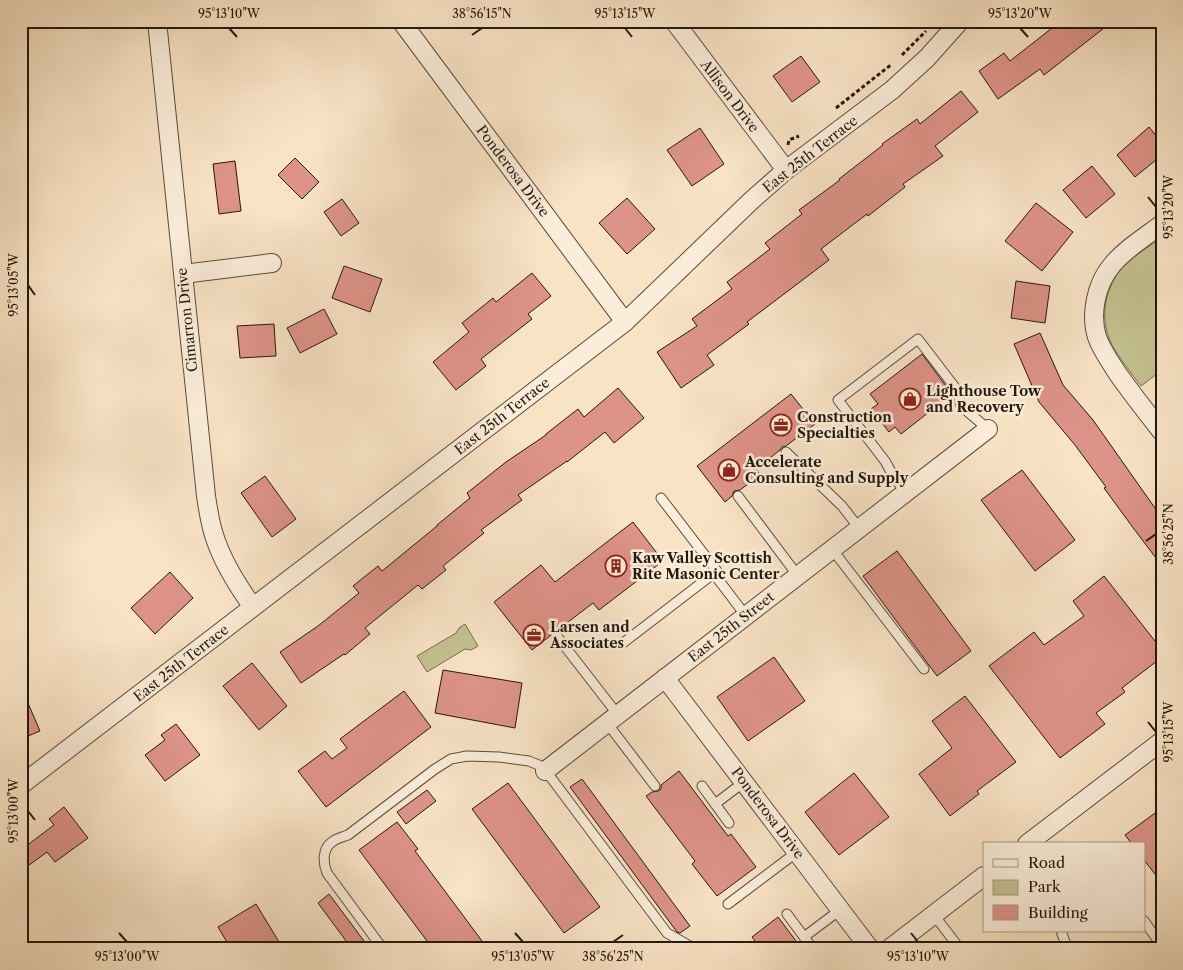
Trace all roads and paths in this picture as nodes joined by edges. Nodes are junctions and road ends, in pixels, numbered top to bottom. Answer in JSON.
{"nodes":[{"id":1,"x":157,"y":21,"type":"edge"},
{"id":2,"x":402,"y":21,"type":"edge"},
{"id":3,"x":674,"y":21,"type":"edge"},
{"id":4,"x":960,"y":21,"type":"edge"},
{"id":5,"x":786,"y":170,"type":"junction"},
{"id":6,"x":1162,"y":224,"type":"edge"},
{"id":7,"x":272,"y":263,"type":"dead end"},
{"id":8,"x":183,"y":274,"type":"junction"},
{"id":9,"x":625,"y":322,"type":"junction"},
{"id":10,"x":988,"y":429,"type":"joint"},
{"id":11,"x":1162,"y":432,"type":"edge"},
{"id":12,"x":786,"y":452,"type":"dead end"},
{"id":13,"x":906,"y":492,"type":"junction"},
{"id":14,"x":738,"y":496,"type":"dead end"},
{"id":15,"x":661,"y":498,"type":"dead end"},
{"id":16,"x":859,"y":528,"type":"junction"},
{"id":17,"x":832,"y":549,"type":"junction"},
{"id":18,"x":714,"y":574,"type":"junction"},
{"id":19,"x":798,"y":576,"type":"junction"},
{"id":20,"x":253,"y":607,"type":"junction"},
{"id":21,"x":746,"y":616,"type":"junction"},
{"id":22,"x":556,"y":635,"type":"dead end"},
{"id":23,"x":623,"y":643,"type":"dead end"},
{"id":24,"x":924,"y":669,"type":"dead end"},
{"id":25,"x":666,"y":678,"type":"junction"},
{"id":26,"x":613,"y":719,"type":"junction"},
{"id":27,"x":1162,"y":741,"type":"edge"},
{"id":28,"x":546,"y":771,"type":"junction"},
{"id":29,"x":744,"y":782,"type":"junction"},
{"id":30,"x":21,"y":785,"type":"edge"},
{"id":31,"x":655,"y":786,"type":"dead end"},
{"id":32,"x":702,"y":786,"type":"dead end"},
{"id":33,"x":715,"y":804,"type":"junction"},
{"id":34,"x":729,"y":823,"type":"dead end"},
{"id":35,"x":1030,"y":842,"type":"edge"},
{"id":36,"x":797,"y":852,"type":"junction"},
{"id":37,"x":983,"y":877,"type":"edge"},
{"id":38,"x":728,"y":904,"type":"dead end"},
{"id":39,"x":840,"y":910,"type":"junction"},
{"id":40,"x":787,"y":914,"type":"dead end"},
{"id":41,"x":934,"y":915,"type":"junction"},
{"id":42,"x":1146,"y":924,"type":"edge"},
{"id":43,"x":1062,"y":932,"type":"edge"},
{"id":44,"x":804,"y":937,"type":"junction"},
{"id":45,"x":1162,"y":946,"type":"edge"},
{"id":46,"x":383,"y":949,"type":"edge"},
{"id":47,"x":695,"y":949,"type":"edge"},
{"id":48,"x":813,"y":949,"type":"edge"},
{"id":49,"x":870,"y":949,"type":"edge"},
{"id":50,"x":890,"y":949,"type":"edge"},
{"id":51,"x":953,"y":949,"type":"edge"},
{"id":52,"x":1068,"y":949,"type":"edge"}],
"edges":[{"from":1,"to":8,"type":"street","name":"Cimarron Drive"},
{"from":2,"to":9,"type":"street","name":"Ponderosa Drive"},
{"from":3,"to":5,"type":"street","name":"Allison Drive"},
{"from":4,"to":5,"type":"street","name":"East 25th Terrace"},
{"from":5,"to":9,"type":"street","name":"East 25th Terrace"},
{"from":6,"to":11,"type":"street"},
{"from":7,"to":8,"type":"street"},
{"from":8,"to":20,"type":"street","name":"Cimarron Drive"},
{"from":9,"to":20,"type":"street","name":"East 25th Terrace"},
{"from":10,"to":13,"type":"street","name":"East 25th Street"},
{"from":10,"to":13,"type":"lane"},
{"from":12,"to":16,"type":"lane"},
{"from":13,"to":16,"type":"street","name":"East 25th Street"},
{"from":14,"to":19,"type":"lane"},
{"from":15,"to":18,"type":"lane"},
{"from":16,"to":17,"type":"street","name":"East 25th Street"},
{"from":17,"to":19,"type":"street","name":"East 25th Street"},
{"from":17,"to":24,"type":"lane"},
{"from":18,"to":21,"type":"lane"},
{"from":18,"to":23,"type":"lane"},
{"from":19,"to":21,"type":"street","name":"East 25th Street"},
{"from":20,"to":30,"type":"street","name":"East 25th Terrace"},
{"from":21,"to":25,"type":"street","name":"East 25th Street"},
{"from":22,"to":26,"type":"lane"},
{"from":25,"to":26,"type":"street","name":"East 25th Street"},
{"from":25,"to":29,"type":"street","name":"Ponderosa Drive"},
{"from":26,"to":28,"type":"street","name":"East 25th Street"},
{"from":26,"to":31,"type":"lane"},
{"from":27,"to":35,"type":"street"},
{"from":28,"to":46,"type":"lane"},
{"from":28,"to":47,"type":"lane"},
{"from":29,"to":33,"type":"lane"},
{"from":29,"to":36,"type":"street","name":"Ponderosa Drive"},
{"from":32,"to":33,"type":"lane"},
{"from":33,"to":34,"type":"lane"},
{"from":36,"to":38,"type":"lane"},
{"from":36,"to":39,"type":"street","name":"Ponderosa Drive"},
{"from":37,"to":41,"type":"street"},
{"from":39,"to":44,"type":"lane"},
{"from":39,"to":49,"type":"street","name":"Ponderosa Drive"},
{"from":40,"to":44,"type":"lane"},
{"from":41,"to":50,"type":"street"},
{"from":41,"to":51,"type":"lane"},
{"from":42,"to":45,"type":"lane"},
{"from":43,"to":52,"type":"lane"},
{"from":44,"to":48,"type":"lane"}]}
